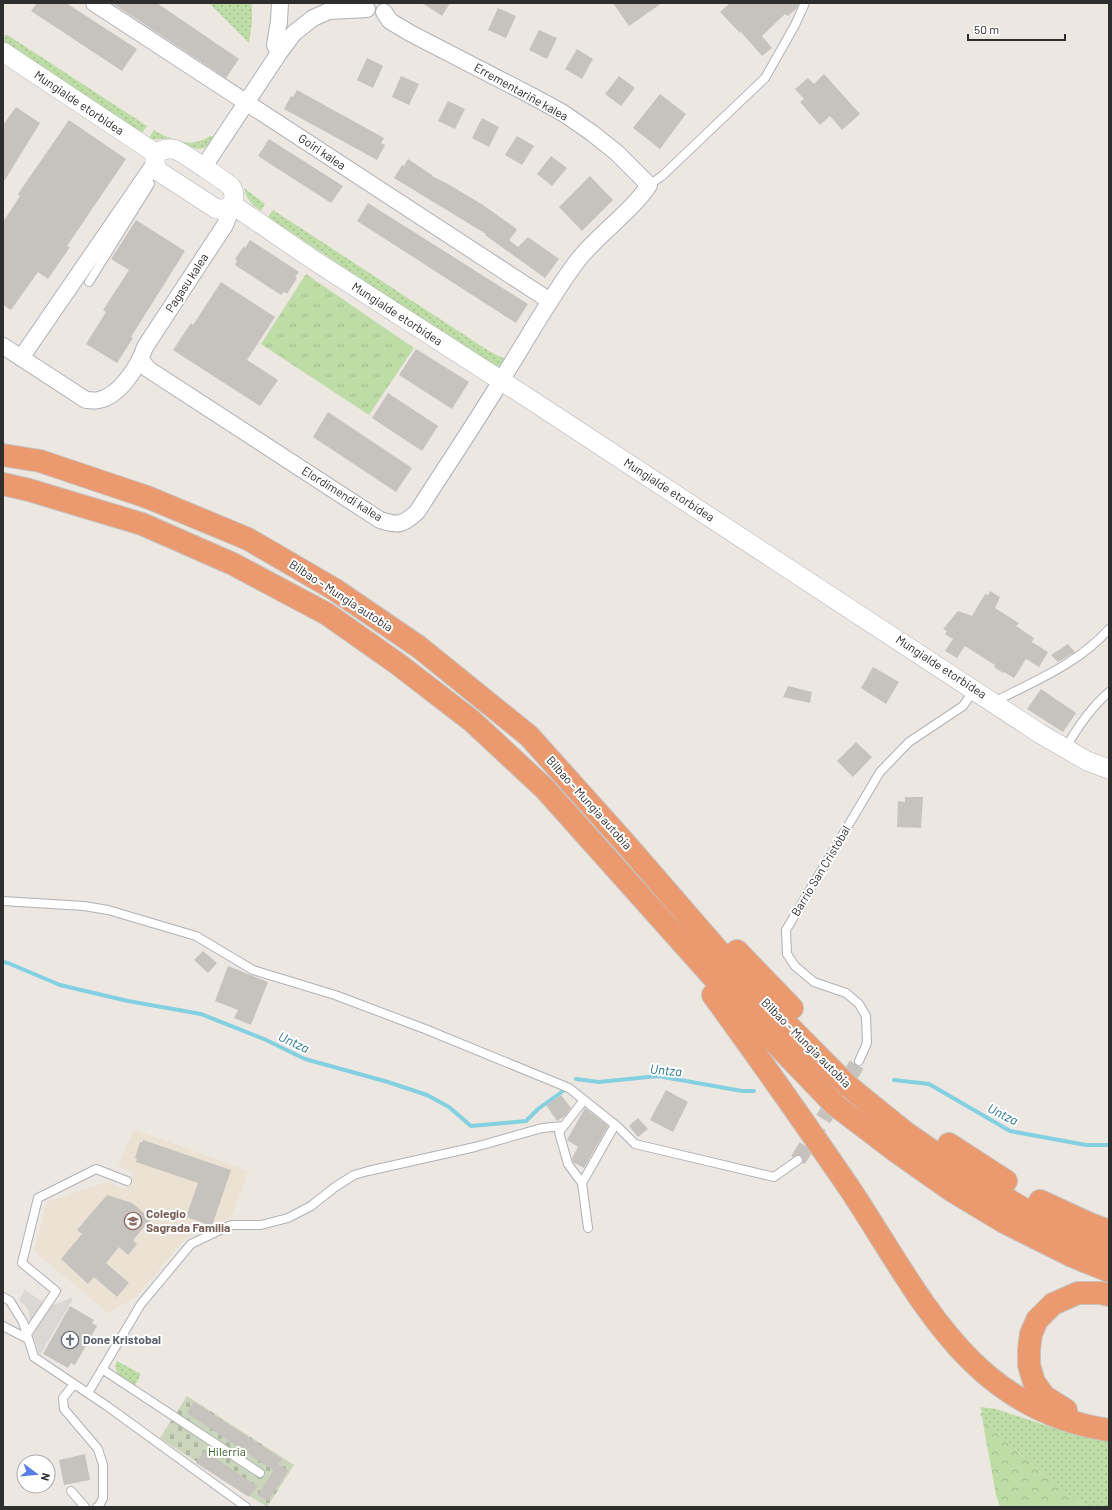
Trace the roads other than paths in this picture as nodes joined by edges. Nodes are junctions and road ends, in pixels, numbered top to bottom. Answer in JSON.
{"nodes":[{"id":1,"x":94,"y":3,"type":"edge"},
{"id":2,"x":806,"y":3,"type":"edge"},
{"id":3,"x":280,"y":5,"type":"edge"},
{"id":4,"x":367,"y":6,"type":"edge"},
{"id":5,"x":384,"y":8,"type":"edge"},
{"id":6,"x":307,"y":22,"type":"junction"},
{"id":7,"x":3,"y":52,"type":"edge"},
{"id":8,"x":279,"y":53,"type":"junction"},
{"id":9,"x":246,"y":102,"type":"junction"},
{"id":10,"x":156,"y":163,"type":"junction"},
{"id":11,"x":203,"y":168,"type":"junction"},
{"id":12,"x":650,"y":185,"type":"junction"},
{"id":13,"x":233,"y":205,"type":"junction"},
{"id":14,"x":88,"y":282,"type":"dead end"},
{"id":15,"x":550,"y":302,"type":"junction"},
{"id":16,"x":3,"y":346,"type":"edge"},
{"id":17,"x":22,"y":358,"type":"junction"},
{"id":18,"x":141,"y":360,"type":"junction"},
{"id":19,"x":501,"y":381,"type":"junction"},
{"id":20,"x":3,"y":455,"type":"edge"},
{"id":21,"x":3,"y":484,"type":"edge"},
{"id":22,"x":1109,"y":630,"type":"edge"},
{"id":23,"x":974,"y":689,"type":"junction"},
{"id":24,"x":1109,"y":692,"type":"edge"},
{"id":25,"x":994,"y":702,"type":"junction"},
{"id":26,"x":529,"y":736,"type":"junction"},
{"id":27,"x":1065,"y":749,"type":"junction"},
{"id":28,"x":1109,"y":769,"type":"edge"},
{"id":29,"x":3,"y":901,"type":"edge"},
{"id":30,"x":650,"y":908,"type":"junction"},
{"id":31,"x":859,"y":1061,"type":"tunnel mouth"},
{"id":32,"x":584,"y":1100,"type":"junction"},
{"id":33,"x":615,"y":1125,"type":"junction"},
{"id":34,"x":563,"y":1126,"type":"junction"},
{"id":35,"x":798,"y":1160,"type":"tunnel mouth"},
{"id":36,"x":127,"y":1181,"type":"dead end"},
{"id":37,"x":582,"y":1183,"type":"junction"},
{"id":38,"x":588,"y":1228,"type":"dead end"},
{"id":39,"x":1109,"y":1231,"type":"edge"},
{"id":40,"x":1109,"y":1249,"type":"edge"},
{"id":41,"x":1109,"y":1271,"type":"edge"},
{"id":42,"x":1109,"y":1295,"type":"edge"},
{"id":43,"x":3,"y":1297,"type":"edge"},
{"id":44,"x":3,"y":1326,"type":"edge"},
{"id":45,"x":28,"y":1337,"type":"junction"},
{"id":46,"x":102,"y":1369,"type":"junction"},
{"id":47,"x":74,"y":1384,"type":"junction"},
{"id":48,"x":88,"y":1393,"type":"junction"},
{"id":49,"x":1109,"y":1423,"type":"edge"},
{"id":50,"x":1109,"y":1430,"type":"edge"},
{"id":51,"x":260,"y":1473,"type":"dead end"},
{"id":52,"x":71,"y":1491,"type":"dead end"},
{"id":53,"x":85,"y":1507,"type":"edge"},
{"id":54,"x":97,"y":1507,"type":"edge"},
{"id":55,"x":246,"y":1507,"type":"edge"}],
"edges":[{"from":1,"to":9,"type":"street","name":"Goiri kalea"},
{"from":2,"to":12,"type":"lane"},
{"from":3,"to":6,"type":"street"},
{"from":3,"to":8,"type":"street"},
{"from":4,"to":5,"type":"street"},
{"from":4,"to":6,"type":"street"},
{"from":5,"to":12,"type":"street","name":"Errementariñe kalea"},
{"from":6,"to":8,"type":"street"},
{"from":7,"to":10,"type":"street","name":"Mungialde etorbidea"},
{"from":8,"to":9,"type":"street"},
{"from":9,"to":11,"type":"street"},
{"from":9,"to":15,"type":"street","name":"Goiri kalea"},
{"from":10,"to":11,"type":"street"},
{"from":10,"to":13,"type":"street","name":"Mungialde etorbidea"},
{"from":10,"to":14,"type":"lane"},
{"from":10,"to":17,"type":"street"},
{"from":11,"to":13,"type":"street"},
{"from":12,"to":15,"type":"street","name":"Elordimendi kalea"},
{"from":13,"to":18,"type":"street","name":"Pagasu kalea"},
{"from":13,"to":19,"type":"street","name":"Mungialde etorbidea"},
{"from":15,"to":19,"type":"street","name":"Elordimendi kalea"},
{"from":16,"to":17,"type":"street","name":"Pagasu kalea"},
{"from":17,"to":18,"type":"street","name":"Pagasu kalea"},
{"from":18,"to":19,"type":"street","name":"Elordimendi kalea"},
{"from":19,"to":23,"type":"street","name":"Mungialde etorbidea"},
{"from":20,"to":26,"type":"highway","name":"Bilbao - Mungia autobia"},
{"from":21,"to":30,"type":"highway","name":"Bilbao - Mungia autobia"},
{"from":22,"to":25,"type":"lane"},
{"from":23,"to":25,"type":"street","name":"Mungialde etorbidea"},
{"from":23,"to":31,"type":"lane","name":"Barrio San Cristóbal"},
{"from":24,"to":27,"type":"lane"},
{"from":25,"to":27,"type":"street","name":"Mungialde etorbidea"},
{"from":26,"to":39,"type":"highway"},
{"from":26,"to":40,"type":"highway","name":"Bilbao - Mungia autobia"},
{"from":27,"to":28,"type":"street","name":"Mungialde etorbidea"},
{"from":29,"to":32,"type":"lane"},
{"from":30,"to":41,"type":"highway","name":"Bilbao - Mungia autobia"},
{"from":30,"to":50,"type":"highway"},
{"from":32,"to":33,"type":"lane"},
{"from":32,"to":34,"type":"lane"},
{"from":33,"to":35,"type":"lane"},
{"from":33,"to":37,"type":"lane"},
{"from":34,"to":37,"type":"lane"},
{"from":34,"to":46,"type":"lane"},
{"from":36,"to":45,"type":"lane"},
{"from":37,"to":38,"type":"lane"},
{"from":42,"to":49,"type":"highway"},
{"from":43,"to":45,"type":"lane"},
{"from":44,"to":45,"type":"lane"},
{"from":45,"to":47,"type":"lane"},
{"from":46,"to":48,"type":"lane"},
{"from":46,"to":51,"type":"lane"},
{"from":47,"to":48,"type":"lane"},
{"from":47,"to":54,"type":"lane"},
{"from":48,"to":55,"type":"lane"},
{"from":52,"to":53,"type":"lane"}]}
